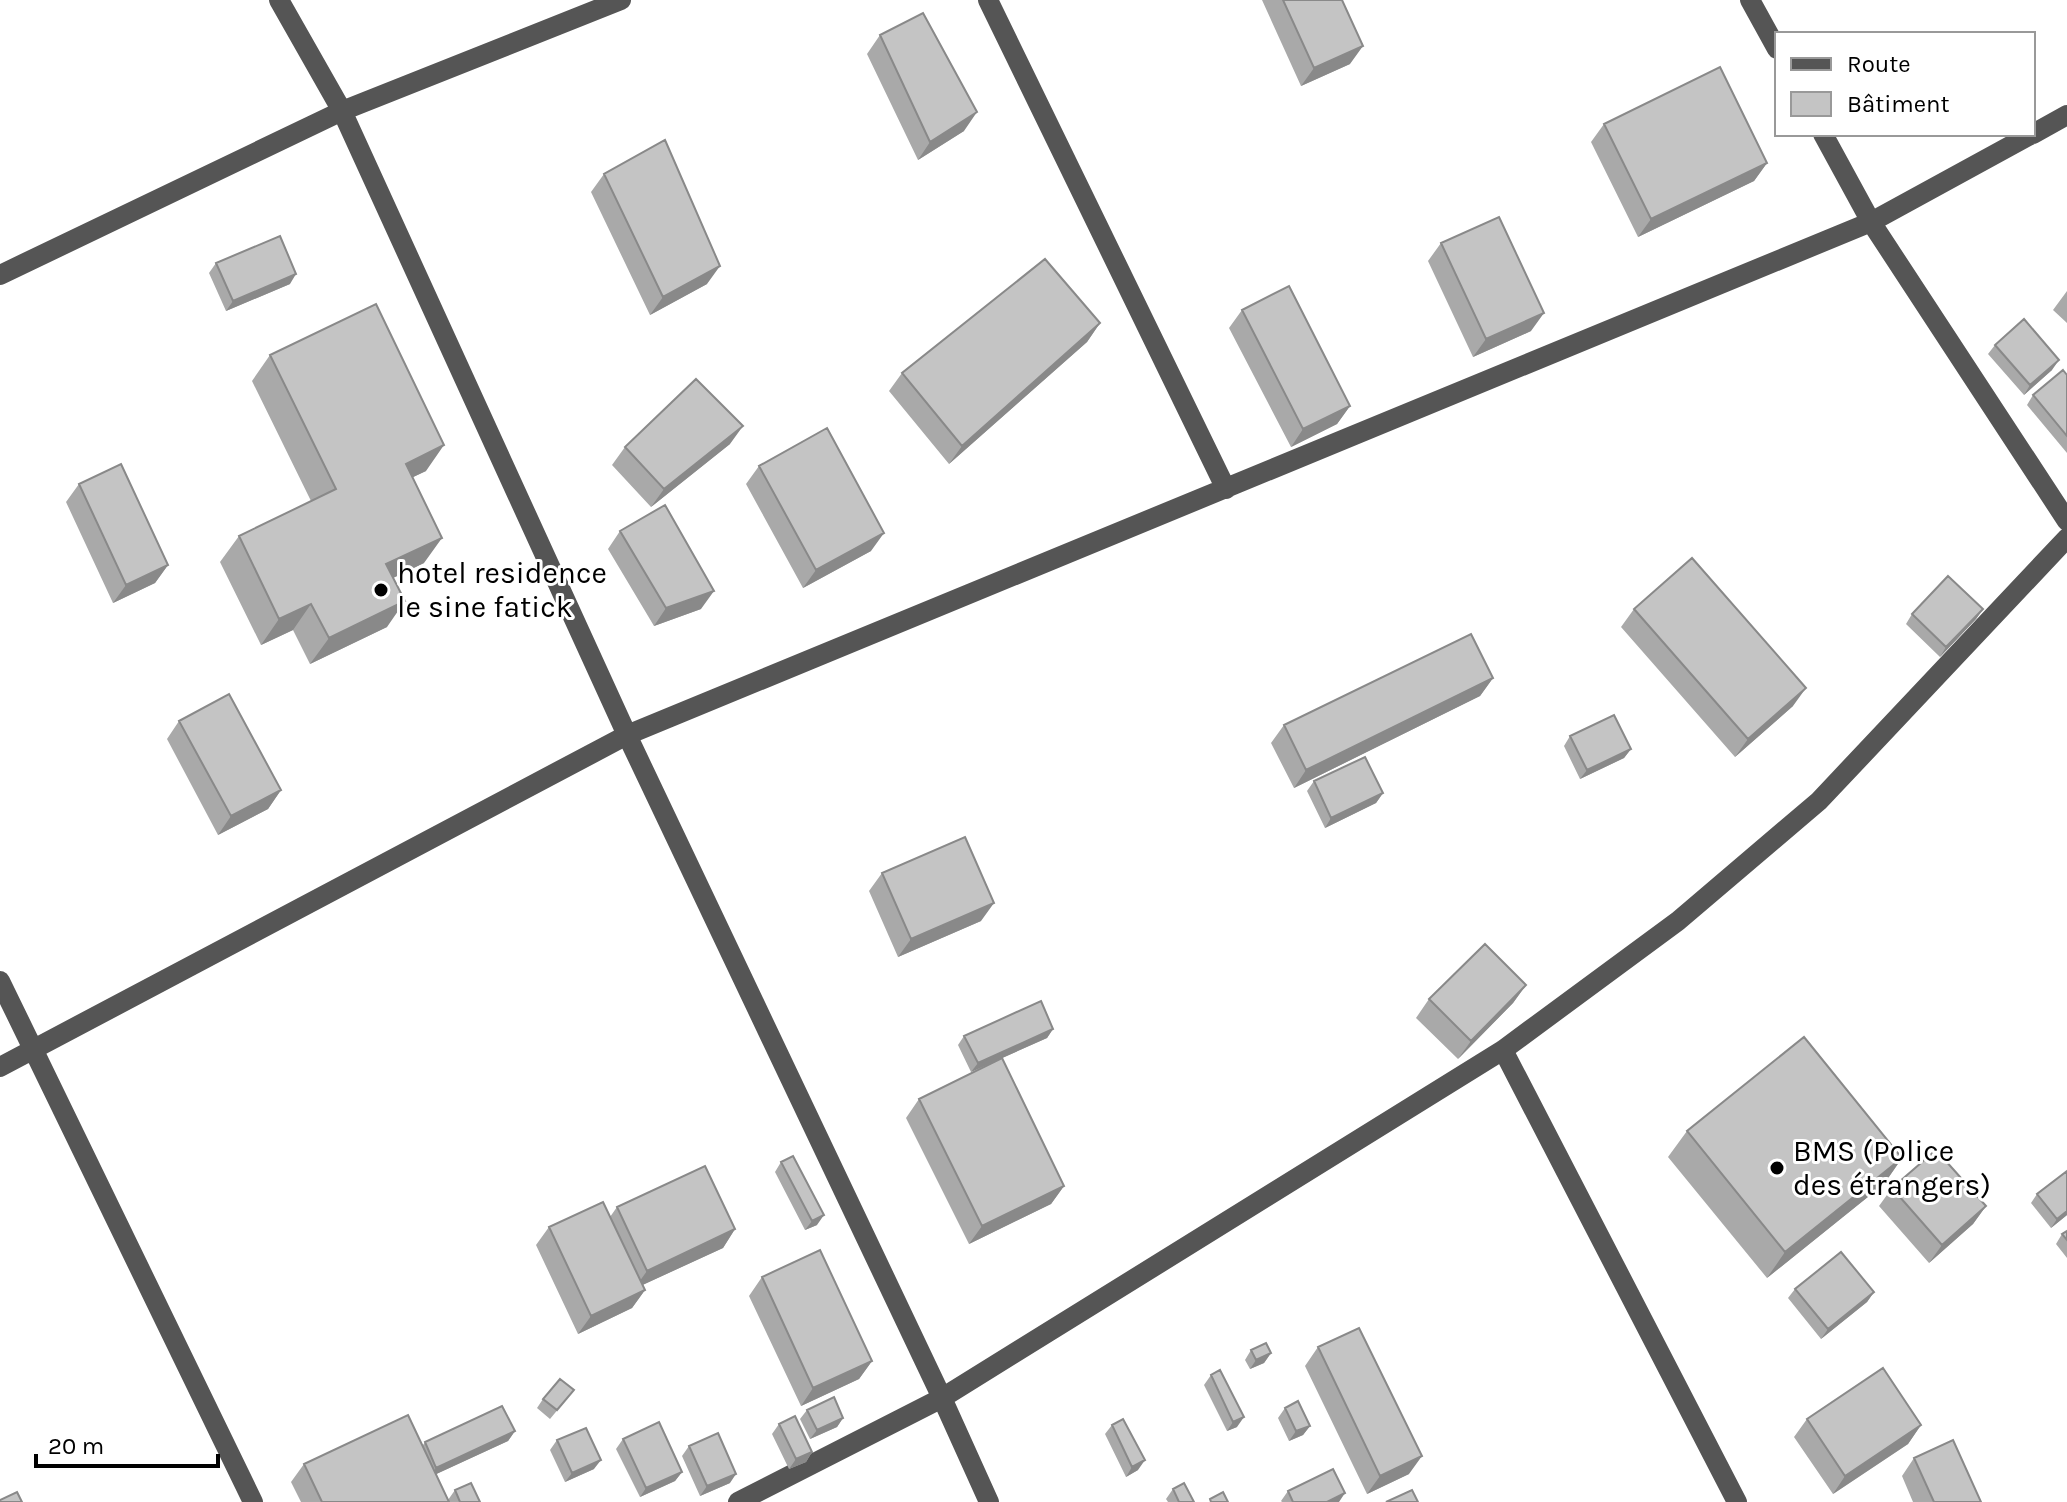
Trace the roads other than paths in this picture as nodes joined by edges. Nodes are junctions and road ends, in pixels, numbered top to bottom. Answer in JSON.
{"nodes":[{"id":1,"x":279,"y":0,"type":"edge"},
{"id":2,"x":621,"y":0,"type":"edge"},
{"id":3,"x":988,"y":0,"type":"edge"},
{"id":4,"x":1750,"y":0,"type":"edge"},
{"id":5,"x":1775,"y":45,"type":"edge"},
{"id":6,"x":342,"y":111,"type":"junction"},
{"id":7,"x":2067,"y":115,"type":"edge"},
{"id":8,"x":2035,"y":133,"type":"edge"},
{"id":9,"x":1824,"y":136,"type":"edge"},
{"id":10,"x":2029,"y":136,"type":"edge"},
{"id":11,"x":1871,"y":222,"type":"junction"},
{"id":12,"x":0,"y":275,"type":"edge"},
{"id":13,"x":1226,"y":489,"type":"junction"},
{"id":14,"x":2067,"y":521,"type":"edge"},
{"id":15,"x":2067,"y":538,"type":"edge"},
{"id":16,"x":627,"y":735,"type":"junction"},
{"id":17,"x":0,"y":981,"type":"edge"},
{"id":18,"x":33,"y":1050,"type":"junction"},
{"id":19,"x":1503,"y":1050,"type":"junction"},
{"id":20,"x":0,"y":1067,"type":"edge"},
{"id":21,"x":942,"y":1398,"type":"junction"},
{"id":22,"x":253,"y":1502,"type":"edge"},
{"id":23,"x":738,"y":1502,"type":"edge"},
{"id":24,"x":989,"y":1502,"type":"edge"},
{"id":25,"x":1737,"y":1502,"type":"edge"}],
"edges":[{"from":1,"to":6,"type":"street"},
{"from":2,"to":6,"type":"street"},
{"from":3,"to":13,"type":"street"},
{"from":4,"to":5,"type":"street"},
{"from":6,"to":12,"type":"street"},
{"from":6,"to":16,"type":"street"},
{"from":7,"to":8,"type":"street"},
{"from":9,"to":11,"type":"street"},
{"from":10,"to":11,"type":"street"},
{"from":11,"to":13,"type":"street"},
{"from":11,"to":14,"type":"street"},
{"from":13,"to":16,"type":"street"},
{"from":15,"to":19,"type":"street"},
{"from":16,"to":18,"type":"street"},
{"from":16,"to":21,"type":"street"},
{"from":17,"to":18,"type":"street"},
{"from":18,"to":20,"type":"street"},
{"from":18,"to":22,"type":"street"},
{"from":19,"to":21,"type":"street"},
{"from":19,"to":25,"type":"street"},
{"from":21,"to":23,"type":"street"},
{"from":21,"to":24,"type":"street"}]}
